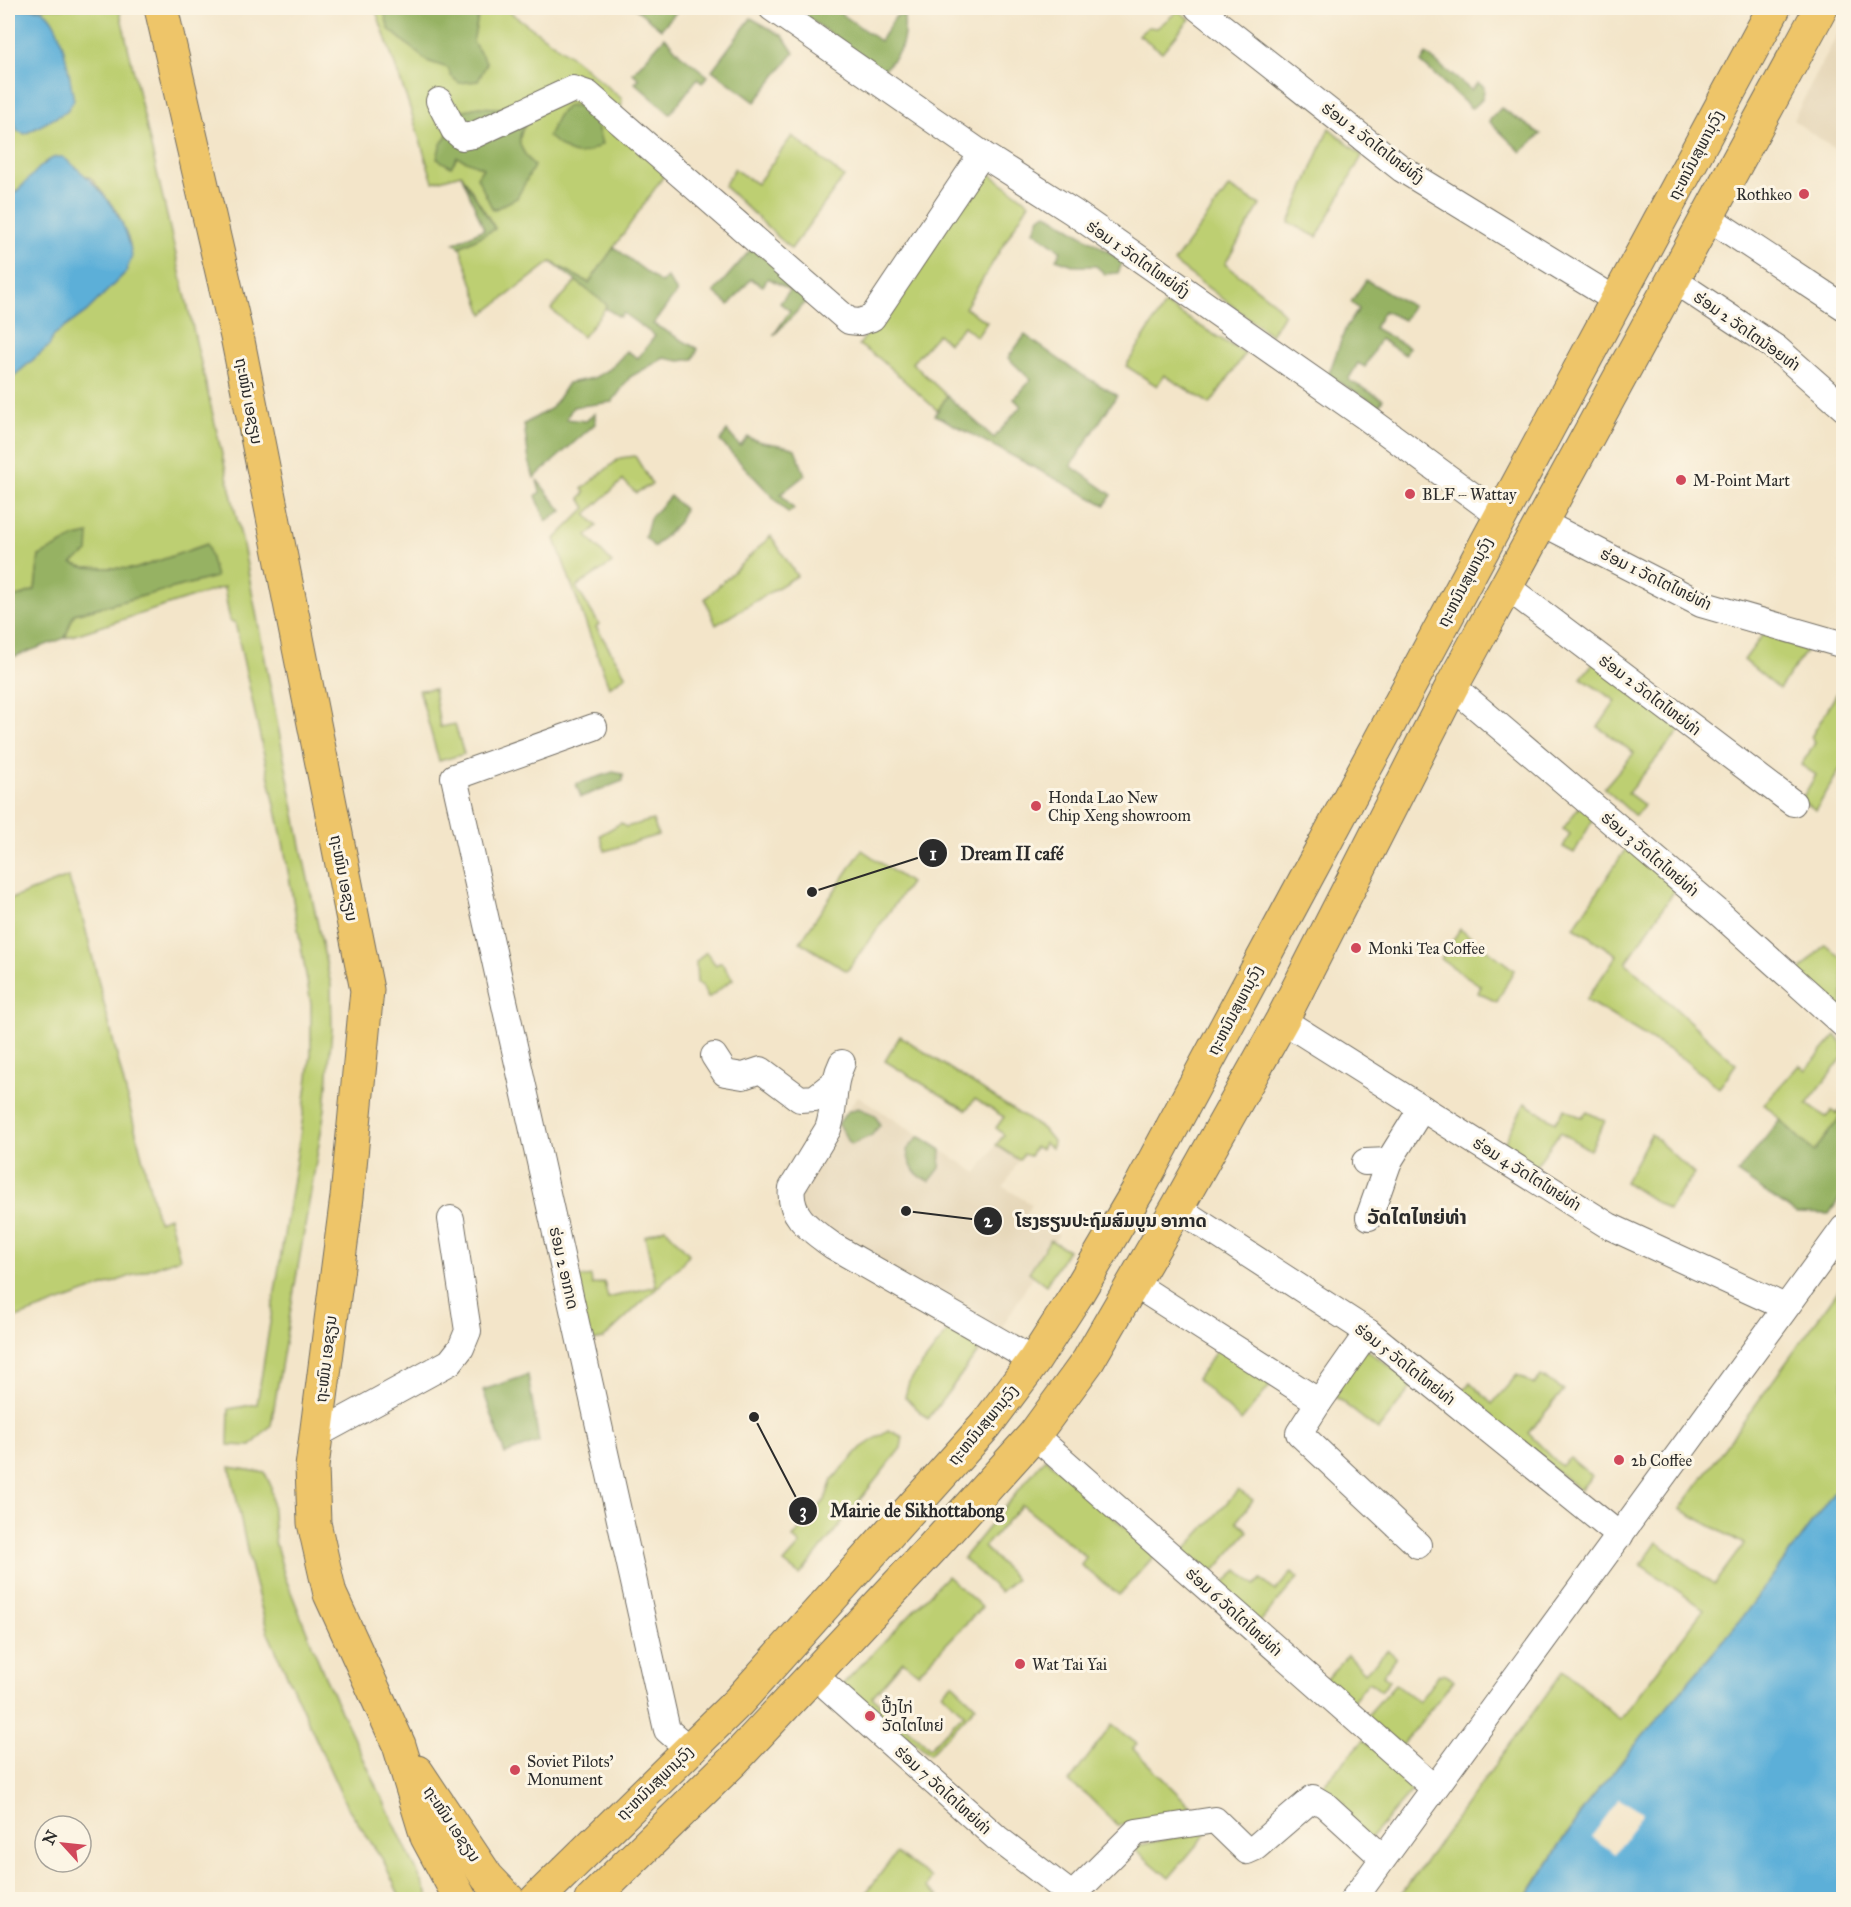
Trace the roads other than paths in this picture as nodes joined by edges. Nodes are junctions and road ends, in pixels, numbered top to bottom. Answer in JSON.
{"nodes":[{"id":1,"x":161,"y":8,"type":"edge"},
{"id":2,"x":772,"y":8,"type":"edge"},
{"id":3,"x":1198,"y":8,"type":"edge"},
{"id":4,"x":1774,"y":8,"type":"edge"},
{"id":5,"x":1821,"y":8,"type":"edge"},
{"id":6,"x":439,"y":101,"type":"dead end"},
{"id":7,"x":982,"y":154,"type":"junction"},
{"id":8,"x":1709,"y":218,"type":"junction"},
{"id":9,"x":1675,"y":281,"type":"junction"},
{"id":10,"x":1619,"y":302,"type":"junction"},
{"id":11,"x":1844,"y":307,"type":"edge"},
{"id":12,"x":1844,"y":408,"type":"edge"},
{"id":13,"x":1500,"y":516,"type":"junction"},
{"id":14,"x":1543,"y":523,"type":"junction"},
{"id":15,"x":1507,"y":587,"type":"junction"},
{"id":16,"x":1844,"y":645,"type":"edge"},
{"id":17,"x":1452,"y":686,"type":"junction"},
{"id":18,"x":594,"y":727,"type":"dead end"},
{"id":19,"x":1793,"y":803,"type":"dead end"},
{"id":20,"x":1282,"y":1020,"type":"junction"},
{"id":21,"x":1844,"y":1025,"type":"edge"},
{"id":22,"x":714,"y":1056,"type":"dead end"},
{"id":23,"x":1422,"y":1108,"type":"junction"},
{"id":24,"x":1177,"y":1208,"type":"junction"},
{"id":25,"x":1370,"y":1217,"type":"dead end"},
{"id":26,"x":451,"y":1219,"type":"dead end"},
{"id":27,"x":1844,"y":1228,"type":"edge"},
{"id":28,"x":1133,"y":1283,"type":"junction"},
{"id":29,"x":1785,"y":1307,"type":"junction"},
{"id":30,"x":1368,"y":1332,"type":"junction"},
{"id":31,"x":1034,"y":1361,"type":"junction"},
{"id":32,"x":1319,"y":1402,"type":"junction"},
{"id":33,"x":316,"y":1435,"type":"junction"},
{"id":34,"x":1035,"y":1435,"type":"junction"},
{"id":35,"x":1620,"y":1536,"type":"junction"},
{"id":36,"x":1418,"y":1545,"type":"dead end"},
{"id":37,"x":814,"y":1675,"type":"junction"},
{"id":38,"x":399,"y":1745,"type":"junction"},
{"id":39,"x":690,"y":1749,"type":"junction"},
{"id":40,"x":1434,"y":1788,"type":"junction"},
{"id":41,"x":1383,"y":1858,"type":"junction"},
{"id":42,"x":1073,"y":1898,"type":"edge"},
{"id":43,"x":461,"y":1899,"type":"edge"},
{"id":44,"x":509,"y":1899,"type":"edge"},
{"id":45,"x":536,"y":1899,"type":"edge"},
{"id":46,"x":591,"y":1899,"type":"edge"},
{"id":47,"x":1353,"y":1899,"type":"edge"}],
"edges":[{"from":1,"to":33,"type":"main road","name":"ຖະໜົນ ເອຊຽນ"},
{"from":2,"to":7,"type":"street","name":"ຮ່ອມ 1 ວັດໄຕໄຫຍ່ທົ່ງ"},
{"from":3,"to":10,"type":"street","name":"ຮ່ອມ 2 ວັດໄຕໄຫຍ່ທົ່ງ"},
{"from":4,"to":10,"type":"main road","name":"ຖະຫນົນສຸພານຸວົງ"},
{"from":5,"to":8,"type":"main road"},
{"from":6,"to":7,"type":"street"},
{"from":7,"to":13,"type":"street","name":"ຮ່ອມ 1 ວັດໄຕໄຫຍ່ທົ່ງ"},
{"from":8,"to":9,"type":"main road"},
{"from":8,"to":11,"type":"street"},
{"from":9,"to":12,"type":"street","name":"ຮ່ອມ 2 ວັດໄຕນ້ອຍທ່າ"},
{"from":9,"to":14,"type":"main road"},
{"from":10,"to":13,"type":"main road","name":"ຖະຫນົນສຸພານຸວົງ"},
{"from":13,"to":31,"type":"main road","name":"ຖະຫນົນສຸພານຸວົງ"},
{"from":14,"to":15,"type":"main road"},
{"from":14,"to":16,"type":"street","name":"ຮ່ອມ 1 ວັດໄຕໄຫຍ່ທ່າ"},
{"from":15,"to":17,"type":"main road"},
{"from":15,"to":19,"type":"street","name":"ຮ່ອມ 2 ວັດໄຕໄຫຍ່ທ່າ"},
{"from":17,"to":20,"type":"main road"},
{"from":17,"to":21,"type":"street","name":"ຮ່ອມ 3 ວັດໄຕໄຫຍ່ທ່າ"},
{"from":18,"to":39,"type":"street","name":"ຮ່ອມ 2 ອາກາດ"},
{"from":20,"to":23,"type":"street","name":"ຮ່ອມ 4 ວັດໄຕໄຫຍ່ທ່າ"},
{"from":20,"to":24,"type":"main road"},
{"from":22,"to":31,"type":"street"},
{"from":23,"to":25,"type":"street"},
{"from":23,"to":29,"type":"street","name":"ຮ່ອມ 4 ວັດໄຕໄຫຍ່ທ່າ"},
{"from":24,"to":28,"type":"main road"},
{"from":24,"to":30,"type":"street","name":"ຮ່ອມ 5 ວັດໄຕໄຫຍ່ທ່າ"},
{"from":26,"to":33,"type":"street"},
{"from":27,"to":29,"type":"street"},
{"from":28,"to":32,"type":"street"},
{"from":28,"to":34,"type":"main road"},
{"from":29,"to":35,"type":"street"},
{"from":30,"to":32,"type":"street"},
{"from":30,"to":35,"type":"street","name":"ຮ່ອມ 5 ວັດໄຕໄຫຍ່ທ່າ"},
{"from":31,"to":39,"type":"main road","name":"ຖະຫນົນສຸພານຸວົງ"},
{"from":32,"to":36,"type":"street"},
{"from":33,"to":38,"type":"main road","name":"ຖະໜົນ ເອຊຽນ"},
{"from":34,"to":37,"type":"main road"},
{"from":34,"to":40,"type":"street","name":"ຮ່ອມ 6 ວັດໄຕໄຫຍ່ທ່າ"},
{"from":35,"to":40,"type":"street"},
{"from":37,"to":42,"type":"street","name":"ຮ່ອມ 7 ວັດໄຕໄຫຍ່ທ່າ"},
{"from":37,"to":46,"type":"main road"},
{"from":38,"to":43,"type":"main road","name":"ຖະໜົນ ເອຊຽນ"},
{"from":38,"to":44,"type":"main road","name":"ຖະໜົນ ເອຊຽນ"},
{"from":39,"to":45,"type":"main road","name":"ຖະຫນົນສຸພານຸວົງ"},
{"from":40,"to":41,"type":"street"},
{"from":41,"to":42,"type":"street"},
{"from":41,"to":47,"type":"street"}]}
